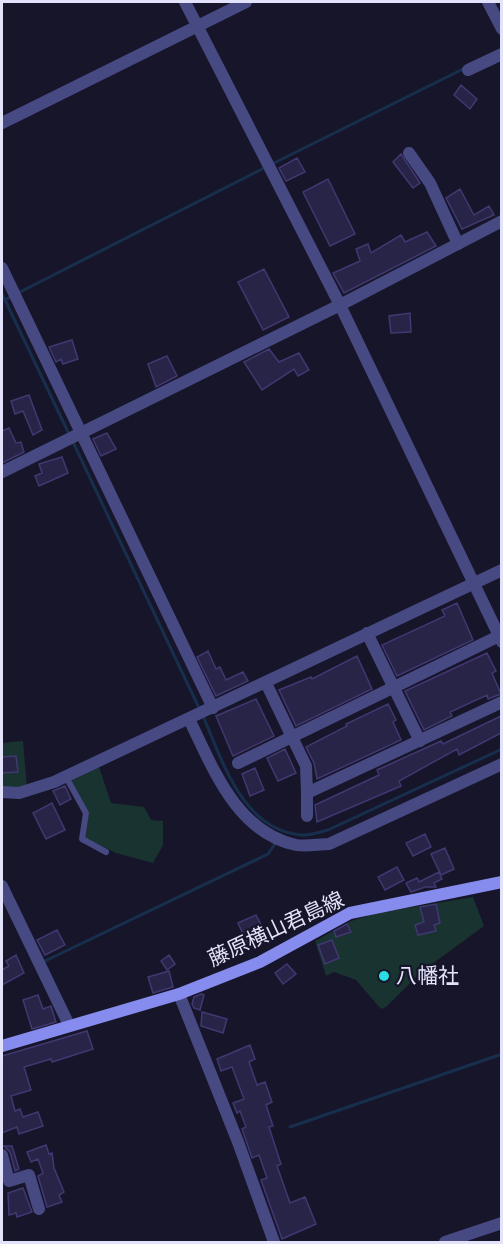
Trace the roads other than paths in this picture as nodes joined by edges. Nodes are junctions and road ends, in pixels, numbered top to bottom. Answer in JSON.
{"nodes":[{"id":1,"x":185,"y":2,"type":"edge"},
{"id":2,"x":246,"y":2,"type":"edge"},
{"id":3,"x":488,"y":2,"type":"edge"},
{"id":4,"x":197,"y":27,"type":"junction"},
{"id":5,"x":501,"y":29,"type":"edge"},
{"id":6,"x":501,"y":54,"type":"edge"},
{"id":7,"x":468,"y":70,"type":"dead end"},
{"id":8,"x":2,"y":123,"type":"edge"},
{"id":9,"x":409,"y":153,"type":"dead end"},
{"id":10,"x":501,"y":221,"type":"edge"},
{"id":11,"x":458,"y":243,"type":"junction"},
{"id":12,"x":2,"y":268,"type":"edge"},
{"id":13,"x":340,"y":305,"type":"junction"},
{"id":14,"x":81,"y":432,"type":"junction"},
{"id":15,"x":2,"y":472,"type":"edge"},
{"id":16,"x":501,"y":570,"type":"edge"},
{"id":17,"x":473,"y":584,"type":"junction"},
{"id":18,"x":367,"y":633,"type":"junction"},
{"id":19,"x":500,"y":639,"type":"edge"},
{"id":20,"x":266,"y":683,"type":"junction"},
{"id":21,"x":394,"y":688,"type":"junction"},
{"id":22,"x":501,"y":702,"type":"edge"},
{"id":23,"x":211,"y":709,"type":"junction"},
{"id":24,"x":189,"y":719,"type":"junction"},
{"id":25,"x":292,"y":738,"type":"junction"},
{"id":26,"x":420,"y":741,"type":"junction"},
{"id":27,"x":238,"y":763,"type":"dead end"},
{"id":28,"x":501,"y":764,"type":"edge"},
{"id":29,"x":66,"y":776,"type":"junction"},
{"id":30,"x":2,"y":792,"type":"edge"},
{"id":31,"x":308,"y":794,"type":"junction"},
{"id":32,"x":307,"y":816,"type":"dead end"},
{"id":33,"x":106,"y":852,"type":"dead end"},
{"id":34,"x":501,"y":882,"type":"edge"},
{"id":35,"x":2,"y":886,"type":"edge"},
{"id":36,"x":179,"y":994,"type":"junction"},
{"id":37,"x":69,"y":1025,"type":"junction"},
{"id":38,"x":2,"y":1046,"type":"edge"},
{"id":39,"x":2,"y":1155,"type":"edge"},
{"id":40,"x":39,"y":1209,"type":"dead end"},
{"id":41,"x":501,"y":1223,"type":"edge"},
{"id":42,"x":274,"y":1242,"type":"edge"},
{"id":43,"x":445,"y":1242,"type":"edge"}],
"edges":[{"from":1,"to":4,"type":"street"},
{"from":2,"to":4,"type":"street"},
{"from":3,"to":5,"type":"street"},
{"from":4,"to":8,"type":"street"},
{"from":4,"to":13,"type":"street"},
{"from":6,"to":7,"type":"street"},
{"from":9,"to":11,"type":"street"},
{"from":10,"to":11,"type":"street"},
{"from":11,"to":13,"type":"street"},
{"from":12,"to":14,"type":"street"},
{"from":13,"to":14,"type":"street"},
{"from":13,"to":17,"type":"street"},
{"from":14,"to":15,"type":"street"},
{"from":14,"to":23,"type":"street"},
{"from":16,"to":17,"type":"street"},
{"from":17,"to":18,"type":"street"},
{"from":17,"to":19,"type":"street"},
{"from":18,"to":20,"type":"street"},
{"from":18,"to":21,"type":"street"},
{"from":19,"to":21,"type":"street"},
{"from":20,"to":23,"type":"street"},
{"from":20,"to":25,"type":"street"},
{"from":21,"to":25,"type":"street"},
{"from":21,"to":26,"type":"street"},
{"from":22,"to":26,"type":"street"},
{"from":23,"to":24,"type":"street"},
{"from":24,"to":28,"type":"street"},
{"from":24,"to":29,"type":"street"},
{"from":25,"to":27,"type":"street"},
{"from":25,"to":31,"type":"street"},
{"from":26,"to":31,"type":"street"},
{"from":29,"to":30,"type":"street"},
{"from":29,"to":33,"type":"lane"},
{"from":31,"to":32,"type":"street"},
{"from":34,"to":36,"type":"main road","name":"藤原横山君島線"},
{"from":35,"to":37,"type":"street"},
{"from":36,"to":37,"type":"main road","name":"藤原横山君島線"},
{"from":36,"to":42,"type":"street"},
{"from":37,"to":38,"type":"main road","name":"藤原横山君島線"},
{"from":39,"to":40,"type":"street"},
{"from":41,"to":43,"type":"street"}]}
